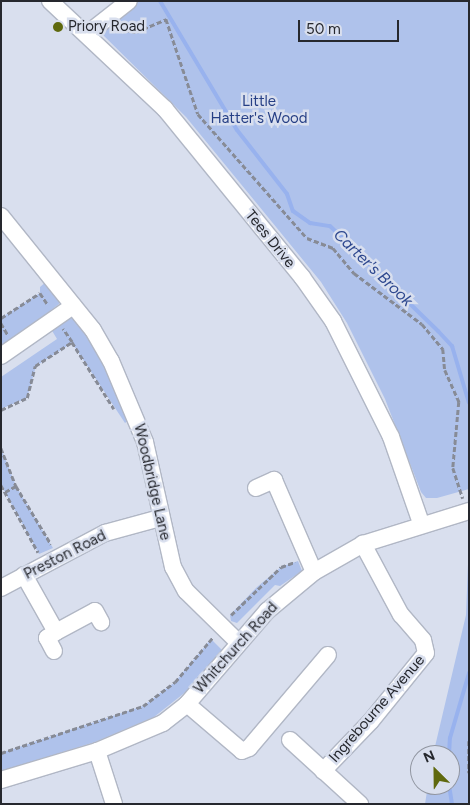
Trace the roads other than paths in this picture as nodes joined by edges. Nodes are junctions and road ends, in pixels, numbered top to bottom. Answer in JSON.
{"nodes":[{"id":1,"x":50,"y":1,"type":"edge"},
{"id":2,"x":129,"y":1,"type":"edge"},
{"id":3,"x":93,"y":29,"type":"junction"},
{"id":4,"x":1,"y":216,"type":"edge"},
{"id":5,"x":73,"y":306,"type":"junction"},
{"id":6,"x":1,"y":356,"type":"edge"},
{"id":7,"x":256,"y":488,"type":"dead end"},
{"id":8,"x":467,"y":507,"type":"edge"},
{"id":9,"x":160,"y":518,"type":"junction"},
{"id":10,"x":421,"y":524,"type":"junction"},
{"id":11,"x":362,"y":544,"type":"junction"},
{"id":12,"x":311,"y":565,"type":"junction"},
{"id":13,"x":24,"y":575,"type":"junction"},
{"id":14,"x":1,"y":588,"type":"edge"},
{"id":15,"x":101,"y":622,"type":"dead end"},
{"id":16,"x":56,"y":632,"type":"junction"},
{"id":17,"x":240,"y":644,"type":"junction"},
{"id":18,"x":54,"y":651,"type":"dead end"},
{"id":19,"x":328,"y":655,"type":"dead end"},
{"id":20,"x":187,"y":704,"type":"junction"},
{"id":21,"x":290,"y":740,"type":"dead end"},
{"id":22,"x":97,"y":751,"type":"junction"},
{"id":23,"x":323,"y":771,"type":"junction"},
{"id":24,"x":1,"y":780,"type":"edge"},
{"id":25,"x":114,"y":804,"type":"edge"},
{"id":26,"x":360,"y":804,"type":"edge"}],
"edges":[{"from":1,"to":3,"type":"street","name":"Tees Drive"},
{"from":2,"to":3,"type":"street"},
{"from":3,"to":10,"type":"street","name":"Tees Drive"},
{"from":4,"to":5,"type":"street","name":"Woodbridge Lane"},
{"from":5,"to":6,"type":"street"},
{"from":5,"to":9,"type":"street","name":"Woodbridge Lane"},
{"from":7,"to":12,"type":"street"},
{"from":8,"to":10,"type":"street","name":"Whitchurch Road"},
{"from":9,"to":13,"type":"street","name":"Preston Road"},
{"from":9,"to":17,"type":"street","name":"Woodbridge Lane"},
{"from":10,"to":11,"type":"street","name":"Whitchurch Road"},
{"from":11,"to":12,"type":"street","name":"Whitchurch Road"},
{"from":11,"to":23,"type":"street","name":"Ingrebourne Avenue"},
{"from":12,"to":17,"type":"street","name":"Whitchurch Road"},
{"from":13,"to":14,"type":"street","name":"Preston Road"},
{"from":13,"to":16,"type":"street"},
{"from":15,"to":16,"type":"street"},
{"from":16,"to":18,"type":"street"},
{"from":17,"to":20,"type":"street","name":"Whitchurch Road"},
{"from":19,"to":20,"type":"street"},
{"from":20,"to":22,"type":"street","name":"Whitchurch Road"},
{"from":21,"to":23,"type":"street","name":"Ingrebourne Avenue"},
{"from":22,"to":24,"type":"street","name":"Whitchurch Road"},
{"from":22,"to":25,"type":"street"},
{"from":23,"to":26,"type":"street","name":"Ingrebourne Avenue"}]}
